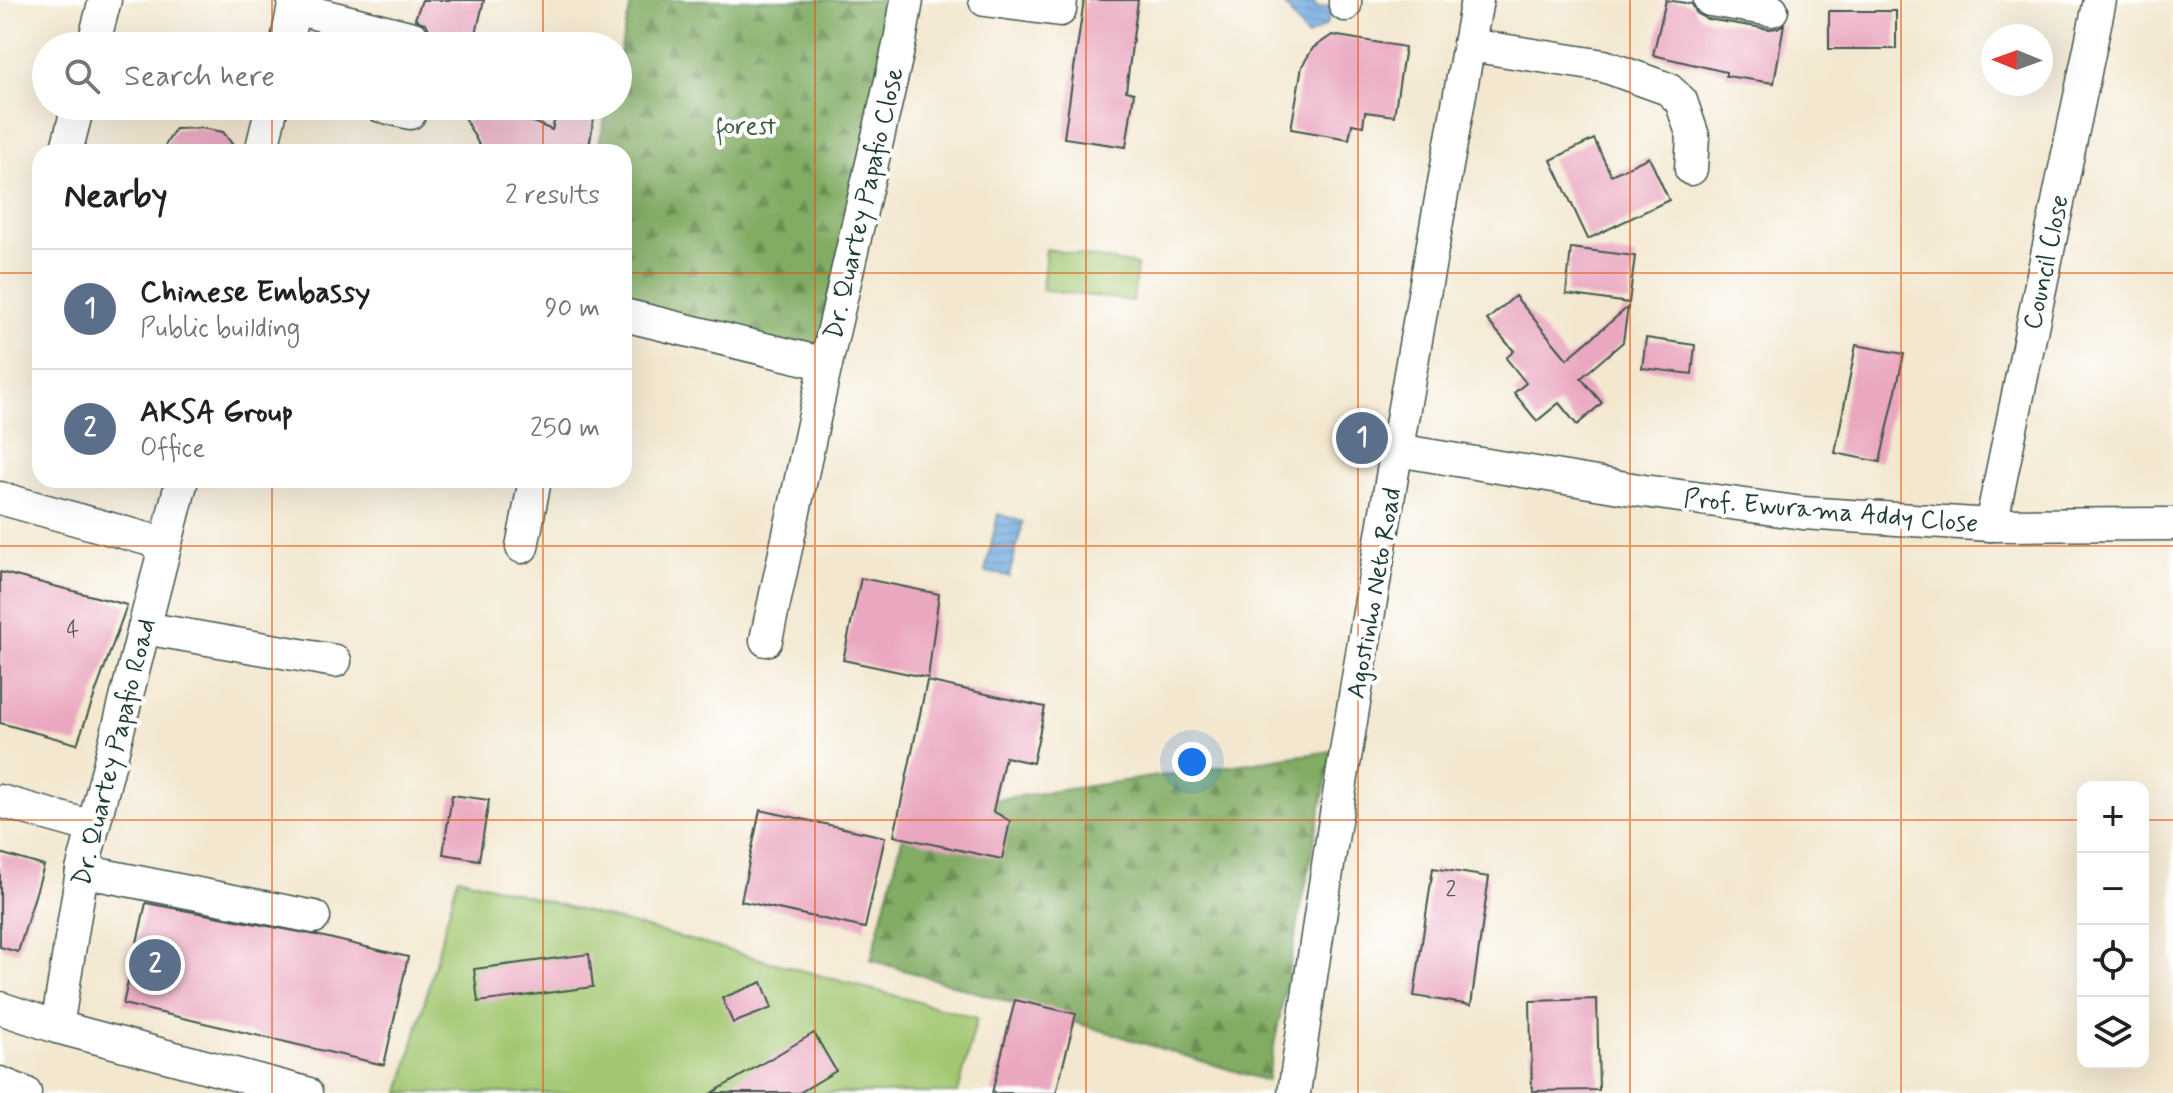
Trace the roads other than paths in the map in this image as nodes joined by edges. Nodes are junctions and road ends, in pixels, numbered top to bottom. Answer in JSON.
{"nodes":[{"id":1,"x":105,"y":0,"type":"edge"},
{"id":2,"x":907,"y":0,"type":"edge"},
{"id":3,"x":985,"y":0,"type":"edge"},
{"id":4,"x":1061,"y":0,"type":"edge"},
{"id":5,"x":1477,"y":0,"type":"edge"},
{"id":6,"x":1710,"y":0,"type":"edge"},
{"id":7,"x":2100,"y":0,"type":"edge"},
{"id":8,"x":295,"y":4,"type":"edge"},
{"id":9,"x":1772,"y":10,"type":"dead end"},
{"id":10,"x":97,"y":32,"type":"edge"},
{"id":11,"x":289,"y":32,"type":"edge"},
{"id":12,"x":392,"y":32,"type":"edge"},
{"id":13,"x":1469,"y":45,"type":"junction"},
{"id":14,"x":74,"y":120,"type":"edge"},
{"id":15,"x":269,"y":120,"type":"edge"},
{"id":16,"x":68,"y":144,"type":"edge"},
{"id":17,"x":263,"y":144,"type":"edge"},
{"id":18,"x":1691,"y":169,"type":"dead end"},
{"id":19,"x":632,"y":317,"type":"edge"},
{"id":20,"x":826,"y":364,"type":"junction"},
{"id":21,"x":1397,"y":450,"type":"junction"},
{"id":22,"x":180,"y":488,"type":"edge"},
{"id":23,"x":533,"y":488,"type":"edge"},
{"id":24,"x":0,"y":498,"type":"edge"},
{"id":25,"x":2173,"y":524,"type":"edge"},
{"id":26,"x":1991,"y":525,"type":"junction"},
{"id":27,"x":165,"y":544,"type":"junction"},
{"id":28,"x":522,"y":547,"type":"dead end"},
{"id":29,"x":144,"y":628,"type":"junction"},
{"id":30,"x":766,"y":640,"type":"dead end"},
{"id":31,"x":335,"y":661,"type":"dead end"},
{"id":32,"x":0,"y":801,"type":"edge"},
{"id":33,"x":93,"y":827,"type":"junction"},
{"id":34,"x":82,"y":871,"type":"junction"},
{"id":35,"x":314,"y":917,"type":"dead end"},
{"id":36,"x":0,"y":1008,"type":"edge"},
{"id":37,"x":57,"y":1027,"type":"junction"},
{"id":38,"x":0,"y":1083,"type":"edge"},
{"id":39,"x":25,"y":1093,"type":"edge"},
{"id":40,"x":306,"y":1093,"type":"edge"},
{"id":41,"x":1294,"y":1093,"type":"edge"}],
"edges":[{"from":1,"to":10,"type":"street"},
{"from":2,"to":20,"type":"street","name":"Dr. Quartey Papafio Close"},
{"from":3,"to":4,"type":"street"},
{"from":5,"to":13,"type":"street","name":"Agostinho Neto Road"},
{"from":6,"to":9,"type":"street"},
{"from":7,"to":26,"type":"street","name":"Council Close"},
{"from":8,"to":11,"type":"street"},
{"from":8,"to":12,"type":"street"},
{"from":13,"to":18,"type":"street"},
{"from":13,"to":21,"type":"street","name":"Agostinho Neto Road"},
{"from":14,"to":16,"type":"street"},
{"from":15,"to":17,"type":"street"},
{"from":19,"to":20,"type":"street","name":"Dr. Quartey Papafio Close"},
{"from":20,"to":30,"type":"street","name":"Dr. Quartey Papafio Close"},
{"from":21,"to":26,"type":"street","name":"Prof. Ewurama Addy Close"},
{"from":21,"to":41,"type":"street","name":"Agostinho Neto Road"},
{"from":22,"to":27,"type":"street","name":"Dr. Quartey Papafio Road"},
{"from":23,"to":28,"type":"street"},
{"from":24,"to":27,"type":"street"},
{"from":25,"to":26,"type":"street","name":"Prof. Ewurama Addy Close"},
{"from":27,"to":29,"type":"street","name":"Dr. Quartey Papafio Road"},
{"from":29,"to":31,"type":"street"},
{"from":29,"to":33,"type":"street","name":"Dr. Quartey Papafio Road"},
{"from":32,"to":33,"type":"street"},
{"from":33,"to":34,"type":"street","name":"Dr. Quartey Papafio Road"},
{"from":34,"to":35,"type":"street"},
{"from":34,"to":37,"type":"street","name":"Dr. Quartey Papafio Road"},
{"from":36,"to":37,"type":"street"},
{"from":37,"to":40,"type":"street"},
{"from":38,"to":39,"type":"street"}]}
